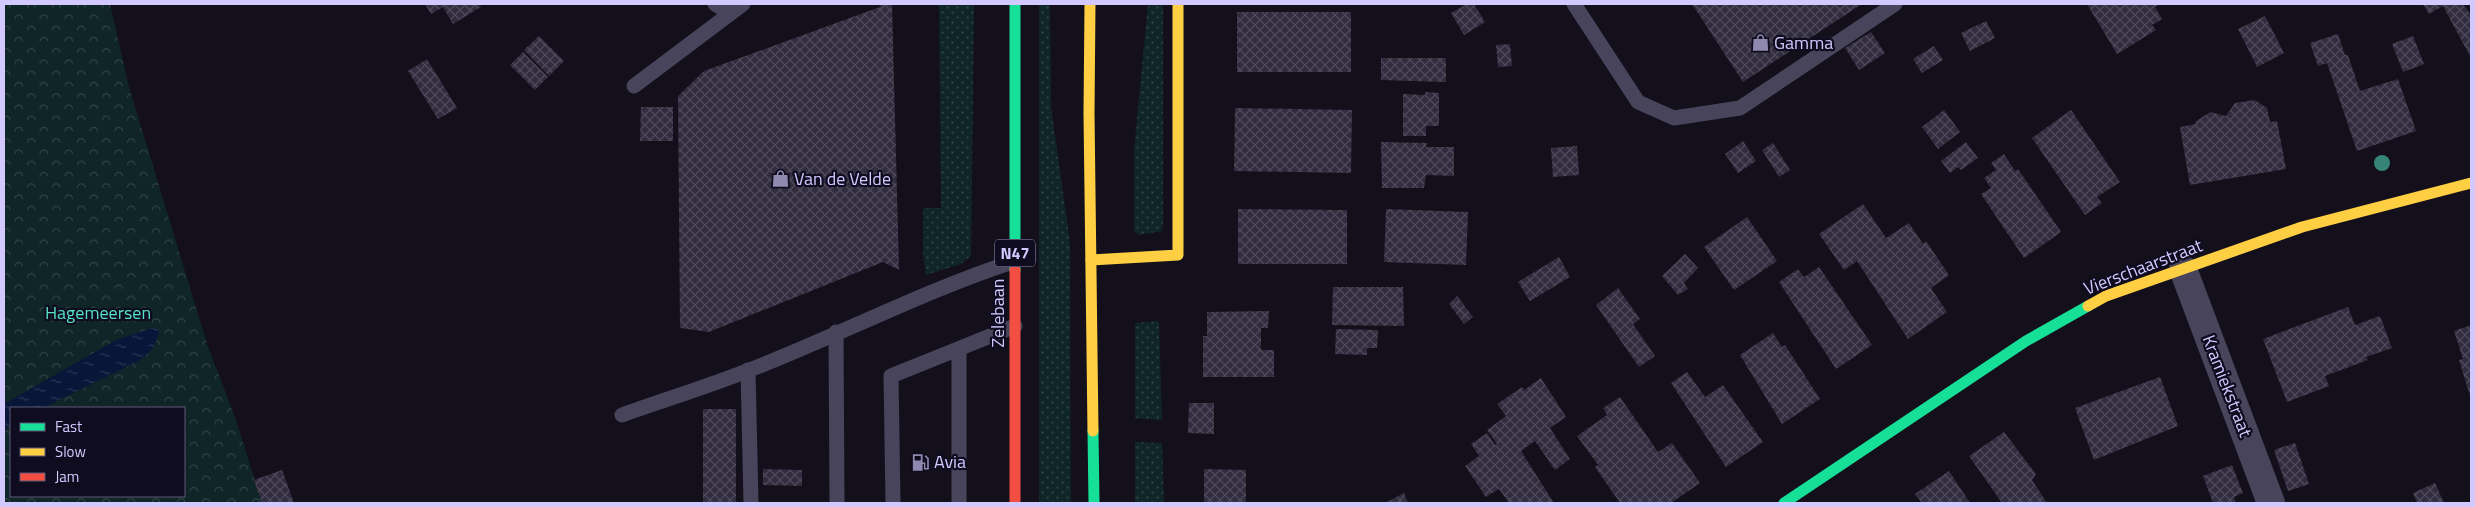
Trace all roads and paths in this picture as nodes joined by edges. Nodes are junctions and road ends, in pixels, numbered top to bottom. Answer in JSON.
{"nodes":[{"id":1,"x":714,"y":4,"type":"edge"},
{"id":2,"x":743,"y":4,"type":"edge"},
{"id":3,"x":1015,"y":4,"type":"edge"},
{"id":4,"x":1090,"y":4,"type":"edge"},
{"id":5,"x":1178,"y":4,"type":"edge"},
{"id":6,"x":1574,"y":4,"type":"edge"},
{"id":7,"x":1895,"y":4,"type":"edge"},
{"id":8,"x":730,"y":13,"type":"junction"},
{"id":9,"x":634,"y":86,"type":"dead end"},
{"id":10,"x":2471,"y":183,"type":"edge"},
{"id":11,"x":1091,"y":260,"type":"junction"},
{"id":12,"x":1015,"y":261,"type":"junction"},
{"id":13,"x":2183,"y":269,"type":"junction"},
{"id":14,"x":1015,"y":326,"type":"junction"},
{"id":15,"x":836,"y":332,"type":"junction"},
{"id":16,"x":959,"y":349,"type":"junction"},
{"id":17,"x":748,"y":370,"type":"junction"},
{"id":18,"x":622,"y":415,"type":"dead end"},
{"id":19,"x":751,"y":503,"type":"edge"},
{"id":20,"x":838,"y":503,"type":"edge"},
{"id":21,"x":893,"y":503,"type":"edge"},
{"id":22,"x":959,"y":503,"type":"edge"},
{"id":23,"x":1015,"y":503,"type":"edge"},
{"id":24,"x":1094,"y":503,"type":"edge"},
{"id":25,"x":1784,"y":503,"type":"edge"},
{"id":26,"x":2271,"y":503,"type":"edge"}],
"edges":[{"from":1,"to":8,"type":"lane"},
{"from":2,"to":8,"type":"lane"},
{"from":3,"to":12,"type":"street","name":"Zelebaan","number":"N47"},
{"from":4,"to":11,"type":"street"},
{"from":5,"to":11,"type":"street"},
{"from":6,"to":7,"type":"lane"},
{"from":8,"to":9,"type":"lane"},
{"from":10,"to":13,"type":"street","name":"Vierschaarstraat"},
{"from":11,"to":24,"type":"street"},
{"from":12,"to":14,"type":"street","name":"Zelebaan","number":"N47"},
{"from":12,"to":15,"type":"lane"},
{"from":13,"to":25,"type":"street","name":"Vierschaarstraat"},
{"from":13,"to":26,"type":"street","name":"Kramiekstraat"},
{"from":14,"to":16,"type":"lane"},
{"from":14,"to":23,"type":"street","name":"Zelebaan","number":"N47"},
{"from":15,"to":17,"type":"lane"},
{"from":15,"to":20,"type":"lane"},
{"from":16,"to":21,"type":"lane"},
{"from":16,"to":22,"type":"lane"},
{"from":17,"to":18,"type":"lane"},
{"from":17,"to":19,"type":"lane"}]}
